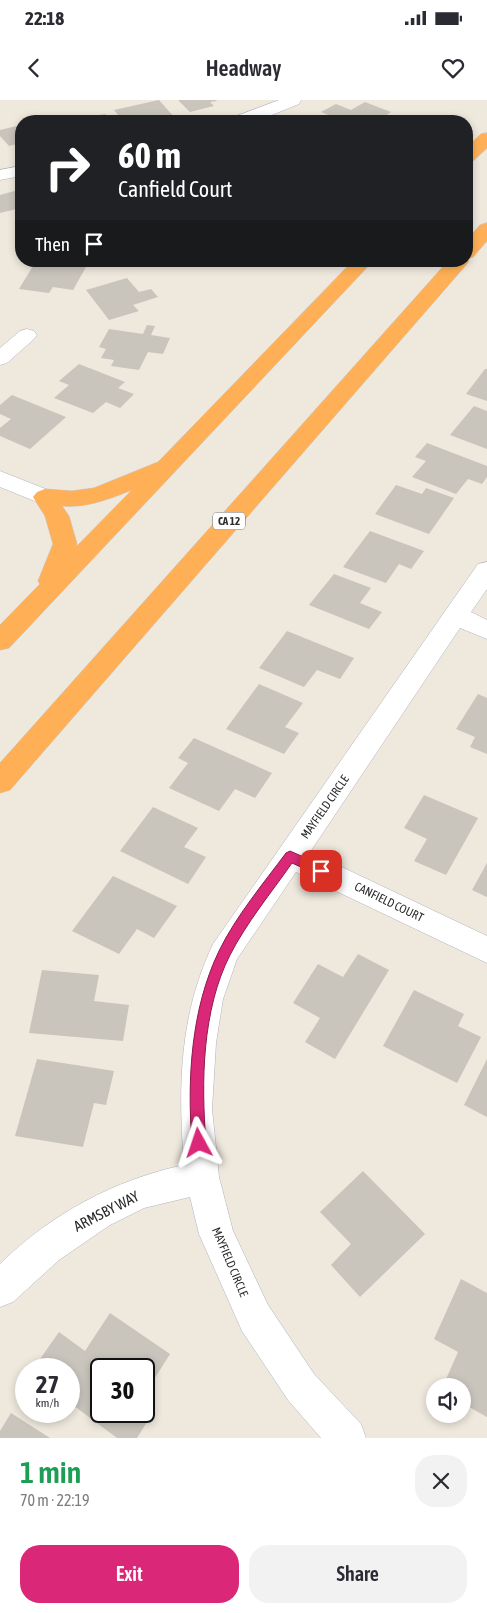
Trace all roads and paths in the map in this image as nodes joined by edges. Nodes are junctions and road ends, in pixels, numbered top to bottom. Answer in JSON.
{"nodes":[{"id":1,"x":293,"y":100,"type":"edge"},
{"id":2,"x":259,"y":115,"type":"edge"},
{"id":3,"x":487,"y":138,"type":"edge"},
{"id":4,"x":473,"y":151,"type":"edge"},
{"id":5,"x":15,"y":172,"type":"edge"},
{"id":6,"x":0,"y":175,"type":"edge"},
{"id":7,"x":487,"y":229,"type":"edge"},
{"id":8,"x":473,"y":245,"type":"edge"},
{"id":9,"x":358,"y":267,"type":"edge"},
{"id":10,"x":453,"y":267,"type":"edge"},
{"id":11,"x":27,"y":335,"type":"dead end"},
{"id":12,"x":0,"y":359,"type":"edge"},
{"id":13,"x":170,"y":464,"type":"junction"},
{"id":14,"x":0,"y":478,"type":"edge"},
{"id":15,"x":46,"y":497,"type":"junction"},
{"id":16,"x":487,"y":570,"type":"edge"},
{"id":17,"x":44,"y":595,"type":"junction"},
{"id":18,"x":456,"y":616,"type":"junction"},
{"id":19,"x":487,"y":630,"type":"edge"},
{"id":20,"x":0,"y":641,"type":"edge"},
{"id":21,"x":0,"y":782,"type":"edge"},
{"id":22,"x":290,"y":856,"type":"junction"},
{"id":23,"x":487,"y":950,"type":"edge"},
{"id":24,"x":202,"y":1177,"type":"junction"},
{"id":25,"x":0,"y":1288,"type":"edge"},
{"id":26,"x":347,"y":1438,"type":"edge"}],
"edges":[{"from":1,"to":2,"type":"street"},
{"from":3,"to":4,"type":"highway"},
{"from":5,"to":6,"type":"street"},
{"from":7,"to":8,"type":"highway"},
{"from":9,"to":13,"type":"highway"},
{"from":10,"to":21,"type":"highway","number":"CA 12"},
{"from":11,"to":12,"type":"street"},
{"from":13,"to":15,"type":"highway"},
{"from":13,"to":17,"type":"highway"},
{"from":14,"to":15,"type":"street"},
{"from":15,"to":17,"type":"highway"},
{"from":16,"to":18,"type":"street","name":"MAYFIELD CIRCLE"},
{"from":17,"to":20,"type":"highway"},
{"from":18,"to":19,"type":"street"},
{"from":18,"to":22,"type":"street","name":"MAYFIELD CIRCLE"},
{"from":22,"to":23,"type":"street","name":"CANFIELD COURT"},
{"from":22,"to":24,"type":"street","name":"MAYFIELD CIRCLE"},
{"from":24,"to":25,"type":"street","name":"ARMSBY WAY"},
{"from":24,"to":26,"type":"street","name":"MAYFIELD CIRCLE"}]}
